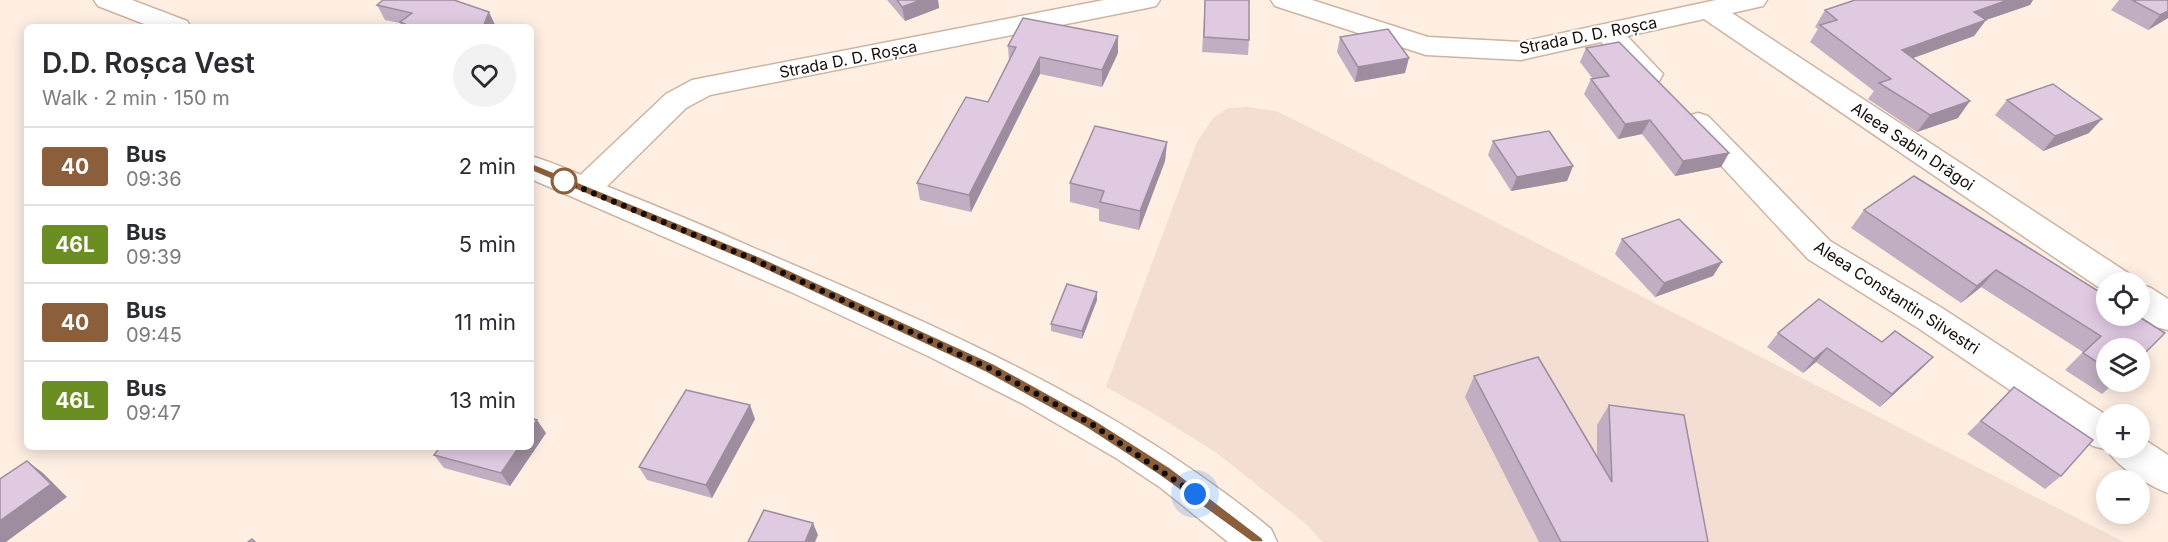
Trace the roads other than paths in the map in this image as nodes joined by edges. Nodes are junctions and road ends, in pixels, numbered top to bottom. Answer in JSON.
{"nodes":[{"id":1,"x":107,"y":0,"type":"edge"},
{"id":2,"x":1147,"y":0,"type":"edge"},
{"id":3,"x":1284,"y":0,"type":"edge"},
{"id":4,"x":1754,"y":0,"type":"edge"},
{"id":5,"x":1709,"y":10,"type":"junction"},
{"id":6,"x":169,"y":24,"type":"edge"},
{"id":7,"x":1608,"y":33,"type":"junction"},
{"id":8,"x":534,"y":168,"type":"edge"},
{"id":9,"x":585,"y":189,"type":"junction"},
{"id":10,"x":2101,"y":272,"type":"edge"},
{"id":11,"x":2150,"y":305,"type":"edge"},
{"id":12,"x":2168,"y":317,"type":"edge"},
{"id":13,"x":2096,"y":428,"type":"edge"},
{"id":14,"x":2141,"y":458,"type":"edge"},
{"id":15,"x":2168,"y":476,"type":"edge"},
{"id":16,"x":1257,"y":542,"type":"edge"}],
"edges":[{"from":1,"to":6,"type":"street"},
{"from":2,"to":9,"type":"street","name":"Strada D. D. Roșca"},
{"from":3,"to":7,"type":"street","name":"Strada D. D. Roșca"},
{"from":4,"to":5,"type":"street","name":"Strada D. D. Roșca"},
{"from":5,"to":7,"type":"street","name":"Strada D. D. Roșca"},
{"from":5,"to":10,"type":"street","name":"Aleea Sabin Drăgoi"},
{"from":7,"to":13,"type":"street","name":"Aleea Constantin Silvestri"},
{"from":8,"to":9,"type":"street"},
{"from":9,"to":16,"type":"street"},
{"from":11,"to":12,"type":"street"},
{"from":14,"to":15,"type":"street"}]}
